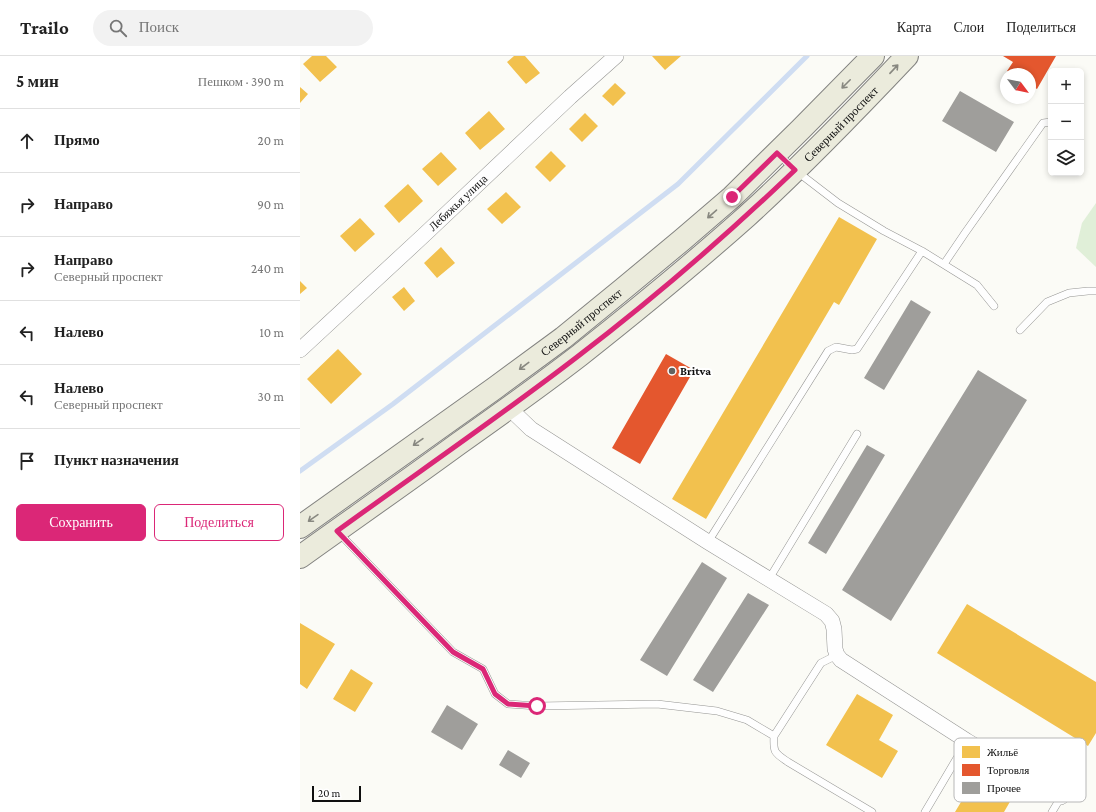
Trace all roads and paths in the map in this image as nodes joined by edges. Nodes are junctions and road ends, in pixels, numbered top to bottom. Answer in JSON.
{"nodes":[{"id":1,"x":616,"y":56,"type":"edge"},
{"id":2,"x":873,"y":56,"type":"edge"},
{"id":3,"x":907,"y":56,"type":"edge"},
{"id":4,"x":1048,"y":122,"type":"edge"},
{"id":5,"x":801,"y":130,"type":"junction"},
{"id":6,"x":818,"y":147,"type":"junction"},
{"id":7,"x":777,"y":153,"type":"junction"},
{"id":8,"x":795,"y":170,"type":"junction"},
{"id":9,"x":922,"y":251,"type":"junction"},
{"id":10,"x":944,"y":264,"type":"junction"},
{"id":11,"x":1096,"y":291,"type":"edge"},
{"id":12,"x":994,"y":306,"type":"dead end"},
{"id":13,"x":1020,"y":330,"type":"dead end"},
{"id":14,"x":300,"y":350,"type":"edge"},
{"id":15,"x":509,"y":408,"type":"junction"},
{"id":16,"x":857,"y":434,"type":"dead end"},
{"id":17,"x":300,"y":527,"type":"edge"},
{"id":18,"x":337,"y":531,"type":"junction"},
{"id":19,"x":708,"y":542,"type":"junction"},
{"id":20,"x":300,"y":557,"type":"edge"},
{"id":21,"x":769,"y":580,"type":"junction"},
{"id":22,"x":837,"y":655,"type":"junction"},
{"id":23,"x":774,"y":736,"type":"junction"},
{"id":24,"x":963,"y":738,"type":"edge"},
{"id":25,"x":954,"y":764,"type":"edge"},
{"id":26,"x":1058,"y":802,"type":"edge"},
{"id":27,"x":872,"y":812,"type":"edge"},
{"id":28,"x":924,"y":812,"type":"edge"},
{"id":29,"x":1052,"y":812,"type":"edge"}],
"edges":[{"from":1,"to":14,"type":"street","name":"Лебяжья улица"},
{"from":2,"to":5,"type":"main road","name":"Северный проспект","one_way":true},
{"from":6,"to":3,"type":"main road","name":"Северный проспект","one_way":true},
{"from":4,"to":10,"type":"lane"},
{"from":5,"to":6,"type":"main road"},
{"from":5,"to":7,"type":"main road","name":"Северный проспект"},
{"from":6,"to":8,"type":"main road","name":"Северный проспект"},
{"from":7,"to":8,"type":"lane"},
{"from":7,"to":17,"type":"main road","name":"Северный проспект","one_way":true},
{"from":8,"to":9,"type":"lane"},
{"from":8,"to":15,"type":"main road","name":"Северный проспект"},
{"from":9,"to":10,"type":"lane"},
{"from":9,"to":19,"type":"lane"},
{"from":10,"to":12,"type":"lane"},
{"from":11,"to":13,"type":"lane"},
{"from":15,"to":18,"type":"main road","name":"Северный проспект"},
{"from":15,"to":19,"type":"street"},
{"from":16,"to":21,"type":"lane"},
{"from":18,"to":20,"type":"main road","name":"Северный проспект"},
{"from":18,"to":23,"type":"lane"},
{"from":19,"to":21,"type":"street"},
{"from":21,"to":22,"type":"street"},
{"from":22,"to":23,"type":"lane"},
{"from":22,"to":24,"type":"street"},
{"from":23,"to":27,"type":"lane"},
{"from":25,"to":28,"type":"lane"},
{"from":26,"to":29,"type":"lane"}]}
